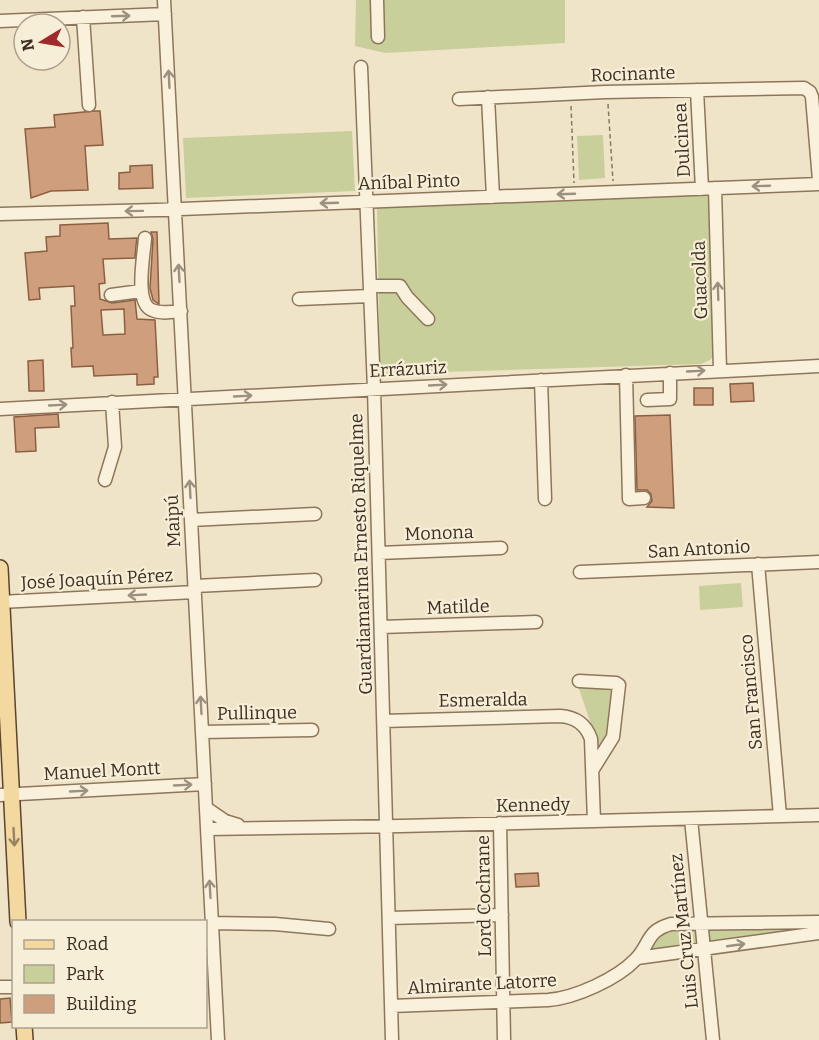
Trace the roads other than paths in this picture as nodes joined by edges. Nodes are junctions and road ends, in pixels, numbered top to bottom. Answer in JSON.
{"nodes":[{"id":1,"x":164,"y":0,"type":"edge"},
{"id":2,"x":377,"y":0,"type":"edge"},
{"id":3,"x":165,"y":14,"type":"junction"},
{"id":4,"x":83,"y":17,"type":"junction"},
{"id":5,"x":0,"y":21,"type":"edge"},
{"id":6,"x":378,"y":37,"type":"dead end"},
{"id":7,"x":361,"y":67,"type":"dead end"},
{"id":8,"x":697,"y":90,"type":"junction"},
{"id":9,"x":488,"y":97,"type":"junction"},
{"id":10,"x":459,"y":99,"type":"dead end"},
{"id":11,"x":88,"y":105,"type":"dead end"},
{"id":12,"x":819,"y":182,"type":"edge"},
{"id":13,"x":709,"y":188,"type":"junction"},
{"id":14,"x":493,"y":197,"type":"junction"},
{"id":15,"x":366,"y":202,"type":"junction"},
{"id":16,"x":176,"y":210,"type":"junction"},
{"id":17,"x":0,"y":214,"type":"edge"},
{"id":18,"x":145,"y":238,"type":"dead end"},
{"id":19,"x":141,"y":291,"type":"junction"},
{"id":20,"x":370,"y":291,"type":"junction"},
{"id":21,"x":111,"y":295,"type":"dead end"},
{"id":22,"x":299,"y":299,"type":"dead end"},
{"id":23,"x":181,"y":311,"type":"junction"},
{"id":24,"x":428,"y":319,"type":"dead end"},
{"id":25,"x":819,"y":366,"type":"edge"},
{"id":26,"x":720,"y":370,"type":"junction"},
{"id":27,"x":670,"y":373,"type":"junction"},
{"id":28,"x":626,"y":375,"type":"junction"},
{"id":29,"x":541,"y":380,"type":"junction"},
{"id":30,"x":374,"y":389,"type":"junction"},
{"id":31,"x":185,"y":399,"type":"junction"},
{"id":32,"x":647,"y":400,"type":"dead end"},
{"id":33,"x":112,"y":402,"type":"junction"},
{"id":34,"x":0,"y":408,"type":"edge"},
{"id":35,"x":105,"y":480,"type":"dead end"},
{"id":36,"x":644,"y":498,"type":"dead end"},
{"id":37,"x":545,"y":499,"type":"dead end"},
{"id":38,"x":315,"y":514,"type":"dead end"},
{"id":39,"x":191,"y":520,"type":"junction"},
{"id":40,"x":501,"y":548,"type":"dead end"},
{"id":41,"x":379,"y":553,"type":"junction"},
{"id":42,"x":819,"y":562,"type":"edge"},
{"id":43,"x":758,"y":564,"type":"junction"},
{"id":44,"x":0,"y":568,"type":"edge"},
{"id":45,"x":580,"y":572,"type":"dead end"},
{"id":46,"x":315,"y":580,"type":"dead end"},
{"id":47,"x":195,"y":589,"type":"junction"},
{"id":48,"x":1,"y":602,"type":"edge"},
{"id":49,"x":536,"y":622,"type":"dead end"},
{"id":50,"x":381,"y":627,"type":"junction"},
{"id":51,"x":579,"y":681,"type":"dead end"},
{"id":52,"x":383,"y":721,"type":"junction"},
{"id":53,"x":312,"y":730,"type":"dead end"},
{"id":54,"x":202,"y":732,"type":"junction"},
{"id":55,"x":593,"y":769,"type":"junction"},
{"id":56,"x":205,"y":784,"type":"junction"},
{"id":57,"x":6,"y":794,"type":"edge"},
{"id":58,"x":206,"y":808,"type":"junction"},
{"id":59,"x":780,"y":816,"type":"junction"},
{"id":60,"x":819,"y":816,"type":"edge"},
{"id":61,"x":691,"y":819,"type":"junction"},
{"id":62,"x":594,"y":821,"type":"junction"},
{"id":63,"x":500,"y":824,"type":"junction"},
{"id":64,"x":386,"y":826,"type":"junction"},
{"id":65,"x":248,"y":828,"type":"junction"},
{"id":66,"x":207,"y":829,"type":"junction"},
{"id":67,"x":502,"y":915,"type":"junction"},
{"id":68,"x":389,"y":918,"type":"junction"},
{"id":69,"x":18,"y":920,"type":"edge"},
{"id":70,"x":212,"y":923,"type":"junction"},
{"id":71,"x":702,"y":923,"type":"junction"},
{"id":72,"x":818,"y":928,"type":"edge"},
{"id":73,"x":329,"y":929,"type":"dead end"},
{"id":74,"x":704,"y":949,"type":"junction"},
{"id":75,"x":637,"y":958,"type":"junction"},
{"id":76,"x":210,"y":978,"type":"edge"},
{"id":77,"x":503,"y":1002,"type":"junction"},
{"id":78,"x":391,"y":1006,"type":"junction"},
{"id":79,"x":218,"y":1040,"type":"edge"},
{"id":80,"x":392,"y":1040,"type":"edge"},
{"id":81,"x":504,"y":1040,"type":"edge"},
{"id":82,"x":713,"y":1040,"type":"edge"}],
"edges":[{"from":1,"to":3,"type":"street","name":"Maipú"},
{"from":2,"to":6,"type":"street"},
{"from":4,"to":3,"type":"street","one_way":true},
{"from":16,"to":3,"type":"street","name":"Maipú","one_way":true},
{"from":4,"to":5,"type":"street"},
{"from":4,"to":11,"type":"street"},
{"from":7,"to":15,"type":"street","name":"Guardiamarina Ernesto Riquelme"},
{"from":8,"to":9,"type":"street","name":"Rocinante"},
{"from":8,"to":12,"type":"street","name":"Rocinante"},
{"from":8,"to":13,"type":"street","name":"Dulcinea"},
{"from":9,"to":10,"type":"street","name":"Rocinante"},
{"from":9,"to":14,"type":"street"},
{"from":12,"to":13,"type":"street","name":"Aníbal Pinto","one_way":true},
{"from":13,"to":14,"type":"street","name":"Aníbal Pinto","one_way":true},
{"from":26,"to":13,"type":"street","name":"Guacolda","one_way":true},
{"from":14,"to":15,"type":"street","name":"Aníbal Pinto"},
{"from":15,"to":16,"type":"street","name":"Aníbal Pinto","one_way":true},
{"from":15,"to":20,"type":"street","name":"Guardiamarina Ernesto Riquelme"},
{"from":16,"to":17,"type":"street","name":"Aníbal Pinto","one_way":true},
{"from":23,"to":16,"type":"street","name":"Maipú","one_way":true},
{"from":18,"to":19,"type":"street"},
{"from":19,"to":21,"type":"street"},
{"from":19,"to":23,"type":"street"},
{"from":20,"to":22,"type":"street"},
{"from":20,"to":24,"type":"street"},
{"from":20,"to":30,"type":"street","name":"Guardiamarina Ernesto Riquelme"},
{"from":23,"to":31,"type":"street","name":"Maipú"},
{"from":25,"to":26,"type":"street","name":"Errázuriz"},
{"from":27,"to":26,"type":"street","name":"Errázuriz","one_way":true},
{"from":27,"to":28,"type":"street","name":"Errázuriz"},
{"from":27,"to":32,"type":"street"},
{"from":28,"to":29,"type":"street","name":"Errázuriz"},
{"from":28,"to":36,"type":"street"},
{"from":30,"to":29,"type":"street","name":"Errázuriz","one_way":true},
{"from":29,"to":37,"type":"street"},
{"from":31,"to":30,"type":"street","name":"Errázuriz","one_way":true},
{"from":30,"to":41,"type":"street","name":"Guardiamarina Ernesto Riquelme"},
{"from":31,"to":33,"type":"street","name":"Errázuriz"},
{"from":39,"to":31,"type":"street","name":"Maipú","one_way":true},
{"from":34,"to":33,"type":"street","name":"Errázuriz","one_way":true},
{"from":33,"to":35,"type":"street"},
{"from":38,"to":39,"type":"street"},
{"from":39,"to":47,"type":"street","name":"Maipú"},
{"from":40,"to":41,"type":"street","name":"Monona"},
{"from":41,"to":50,"type":"street","name":"Guardiamarina Ernesto Riquelme"},
{"from":42,"to":43,"type":"street","name":"San Antonio"},
{"from":43,"to":45,"type":"street","name":"San Antonio"},
{"from":43,"to":59,"type":"street","name":"San Francisco"},
{"from":44,"to":48,"type":"main road"},
{"from":46,"to":47,"type":"street","name":"José Joaquín Pérez"},
{"from":47,"to":48,"type":"street","name":"José Joaquín Pérez","one_way":true},
{"from":54,"to":47,"type":"street","name":"Maipú","one_way":true},
{"from":48,"to":57,"type":"main road"},
{"from":49,"to":50,"type":"street","name":"Matilde"},
{"from":50,"to":52,"type":"street","name":"Guardiamarina Ernesto Riquelme"},
{"from":51,"to":55,"type":"street"},
{"from":52,"to":55,"type":"street","name":"Esmeralda"},
{"from":52,"to":64,"type":"street","name":"Guardiamarina Ernesto Riquelme"},
{"from":53,"to":54,"type":"street","name":"Pullinque"},
{"from":54,"to":56,"type":"street","name":"Maipú"},
{"from":55,"to":62,"type":"street"},
{"from":57,"to":56,"type":"street","name":"Manuel Montt","one_way":true},
{"from":56,"to":58,"type":"street","name":"Maipú"},
{"from":57,"to":69,"type":"main road","one_way":true},
{"from":58,"to":65,"type":"street","name":"Kennedy"},
{"from":58,"to":66,"type":"street","name":"Maipú"},
{"from":59,"to":60,"type":"street","name":"Kennedy"},
{"from":59,"to":61,"type":"street","name":"Kennedy"},
{"from":61,"to":62,"type":"street","name":"Kennedy"},
{"from":61,"to":71,"type":"street","name":"Luis Cruz Martínez"},
{"from":62,"to":63,"type":"street","name":"Kennedy"},
{"from":63,"to":64,"type":"street","name":"Kennedy"},
{"from":63,"to":67,"type":"street","name":"Lord Cochrane"},
{"from":64,"to":65,"type":"street","name":"Kennedy"},
{"from":64,"to":68,"type":"street","name":"Guardiamarina Ernesto Riquelme"},
{"from":65,"to":66,"type":"street","name":"Kennedy"},
{"from":70,"to":66,"type":"street","name":"Maipú","one_way":true},
{"from":67,"to":68,"type":"street"},
{"from":67,"to":77,"type":"street","name":"Lord Cochrane"},
{"from":68,"to":78,"type":"street","name":"Guardiamarina Ernesto Riquelme"},
{"from":70,"to":73,"type":"street"},
{"from":70,"to":76,"type":"street","name":"Maipú"},
{"from":71,"to":72,"type":"street","name":"Almirante Latorre"},
{"from":71,"to":74,"type":"street","name":"Luis Cruz Martínez"},
{"from":71,"to":75,"type":"street","name":"Almirante Latorre"},
{"from":74,"to":72,"type":"street","name":"Almirante Latorre","one_way":true},
{"from":74,"to":75,"type":"street","name":"Almirante Latorre"},
{"from":74,"to":82,"type":"street","name":"Luis Cruz Martínez"},
{"from":75,"to":77,"type":"street","name":"Almirante Latorre"},
{"from":76,"to":79,"type":"street","name":"Maipú"},
{"from":77,"to":78,"type":"street","name":"Almirante Latorre"},
{"from":77,"to":81,"type":"street","name":"Lord Cochrane"},
{"from":78,"to":80,"type":"street","name":"Guardiamarina Ernesto Riquelme"}]}
